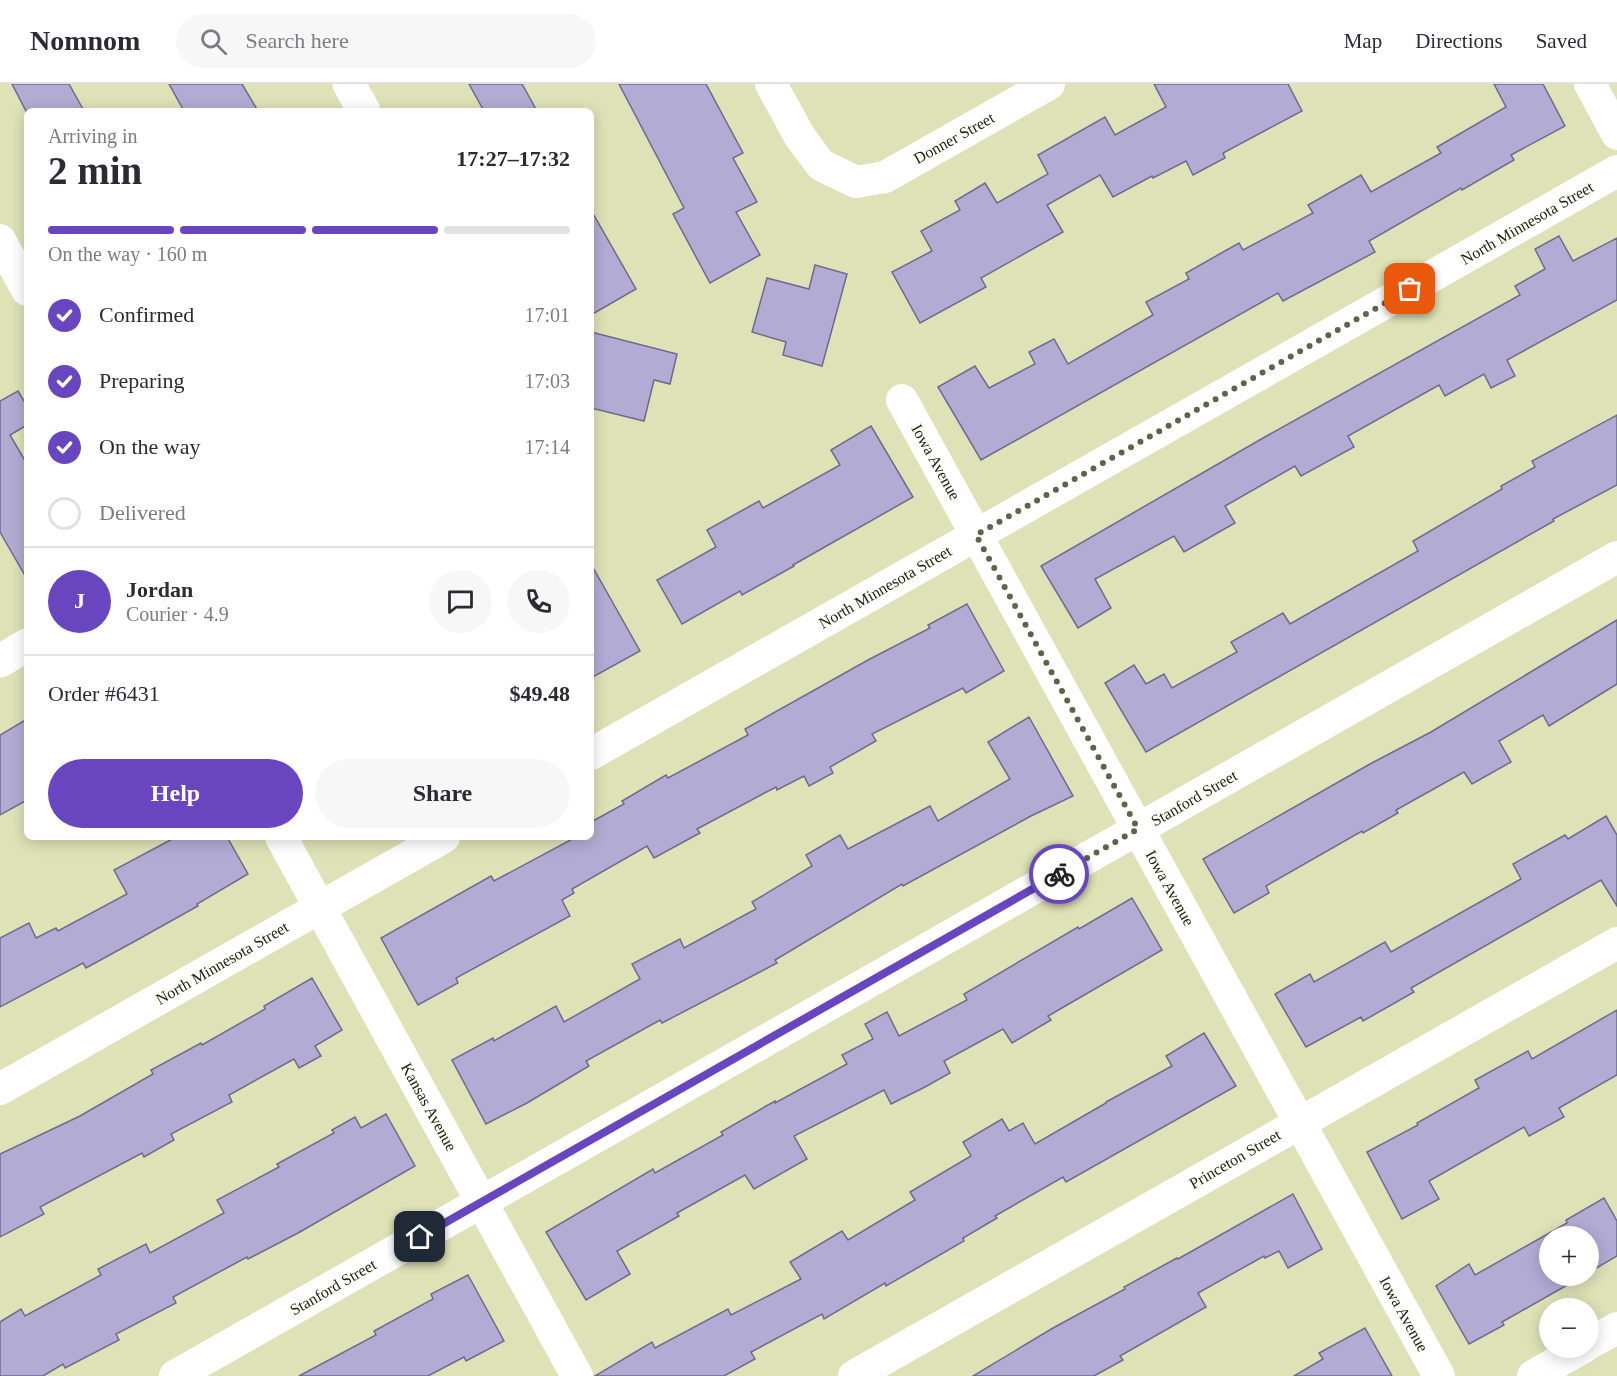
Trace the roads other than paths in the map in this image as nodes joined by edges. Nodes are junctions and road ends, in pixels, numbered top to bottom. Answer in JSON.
{"nodes":[{"id":1,"x":349,"y":84,"type":"edge"},
{"id":2,"x":771,"y":84,"type":"edge"},
{"id":3,"x":1049,"y":84,"type":"edge"},
{"id":4,"x":1590,"y":84,"type":"edge"},
{"id":5,"x":362,"y":108,"type":"edge"},
{"id":6,"x":1617,"y":134,"type":"edge"},
{"id":7,"x":1617,"y":171,"type":"edge"},
{"id":8,"x":0,"y":240,"type":"edge"},
{"id":9,"x":24,"y":284,"type":"edge"},
{"id":10,"x":902,"y":400,"type":"dead end"},
{"id":11,"x":976,"y":535,"type":"junction"},
{"id":12,"x":1617,"y":557,"type":"edge"},
{"id":13,"x":24,"y":647,"type":"edge"},
{"id":14,"x":0,"y":661,"type":"edge"},
{"id":15,"x":594,"y":752,"type":"edge"},
{"id":16,"x":1138,"y":829,"type":"junction"},
{"id":17,"x":283,"y":840,"type":"edge"},
{"id":18,"x":439,"y":840,"type":"edge"},
{"id":19,"x":320,"y":908,"type":"junction"},
{"id":20,"x":1617,"y":943,"type":"edge"},
{"id":21,"x":0,"y":1089,"type":"edge"},
{"id":22,"x":1299,"y":1123,"type":"junction"},
{"id":23,"x":482,"y":1202,"type":"junction"},
{"id":24,"x":1617,"y":1328,"type":"edge"},
{"id":25,"x":1599,"y":1338,"type":"edge"},
{"id":26,"x":1565,"y":1358,"type":"edge"},
{"id":27,"x":175,"y":1376,"type":"edge"},
{"id":28,"x":577,"y":1376,"type":"edge"},
{"id":29,"x":854,"y":1376,"type":"edge"},
{"id":30,"x":1438,"y":1376,"type":"edge"},
{"id":31,"x":1533,"y":1376,"type":"edge"}],
"edges":[{"from":1,"to":5,"type":"street"},
{"from":2,"to":3,"type":"street","name":"Donner Street"},
{"from":4,"to":6,"type":"street"},
{"from":7,"to":11,"type":"street","name":"North Minnesota Street"},
{"from":8,"to":9,"type":"street"},
{"from":10,"to":11,"type":"street","name":"Iowa Avenue"},
{"from":11,"to":15,"type":"street","name":"North Minnesota Street"},
{"from":11,"to":16,"type":"street","name":"Iowa Avenue"},
{"from":12,"to":16,"type":"street","name":"Stanford Street"},
{"from":13,"to":14,"type":"street"},
{"from":16,"to":22,"type":"street","name":"Iowa Avenue"},
{"from":16,"to":23,"type":"street","name":"Stanford Street"},
{"from":17,"to":19,"type":"street","name":"Kansas Avenue"},
{"from":18,"to":19,"type":"street","name":"North Minnesota Street"},
{"from":19,"to":21,"type":"street","name":"North Minnesota Street"},
{"from":19,"to":23,"type":"street","name":"Kansas Avenue"},
{"from":20,"to":22,"type":"street","name":"Princeton Street"},
{"from":22,"to":29,"type":"street","name":"Princeton Street"},
{"from":22,"to":30,"type":"street","name":"Iowa Avenue"},
{"from":23,"to":27,"type":"street","name":"Stanford Street"},
{"from":23,"to":28,"type":"street","name":"Kansas Avenue"},
{"from":24,"to":25,"type":"street"},
{"from":26,"to":31,"type":"street"}]}
